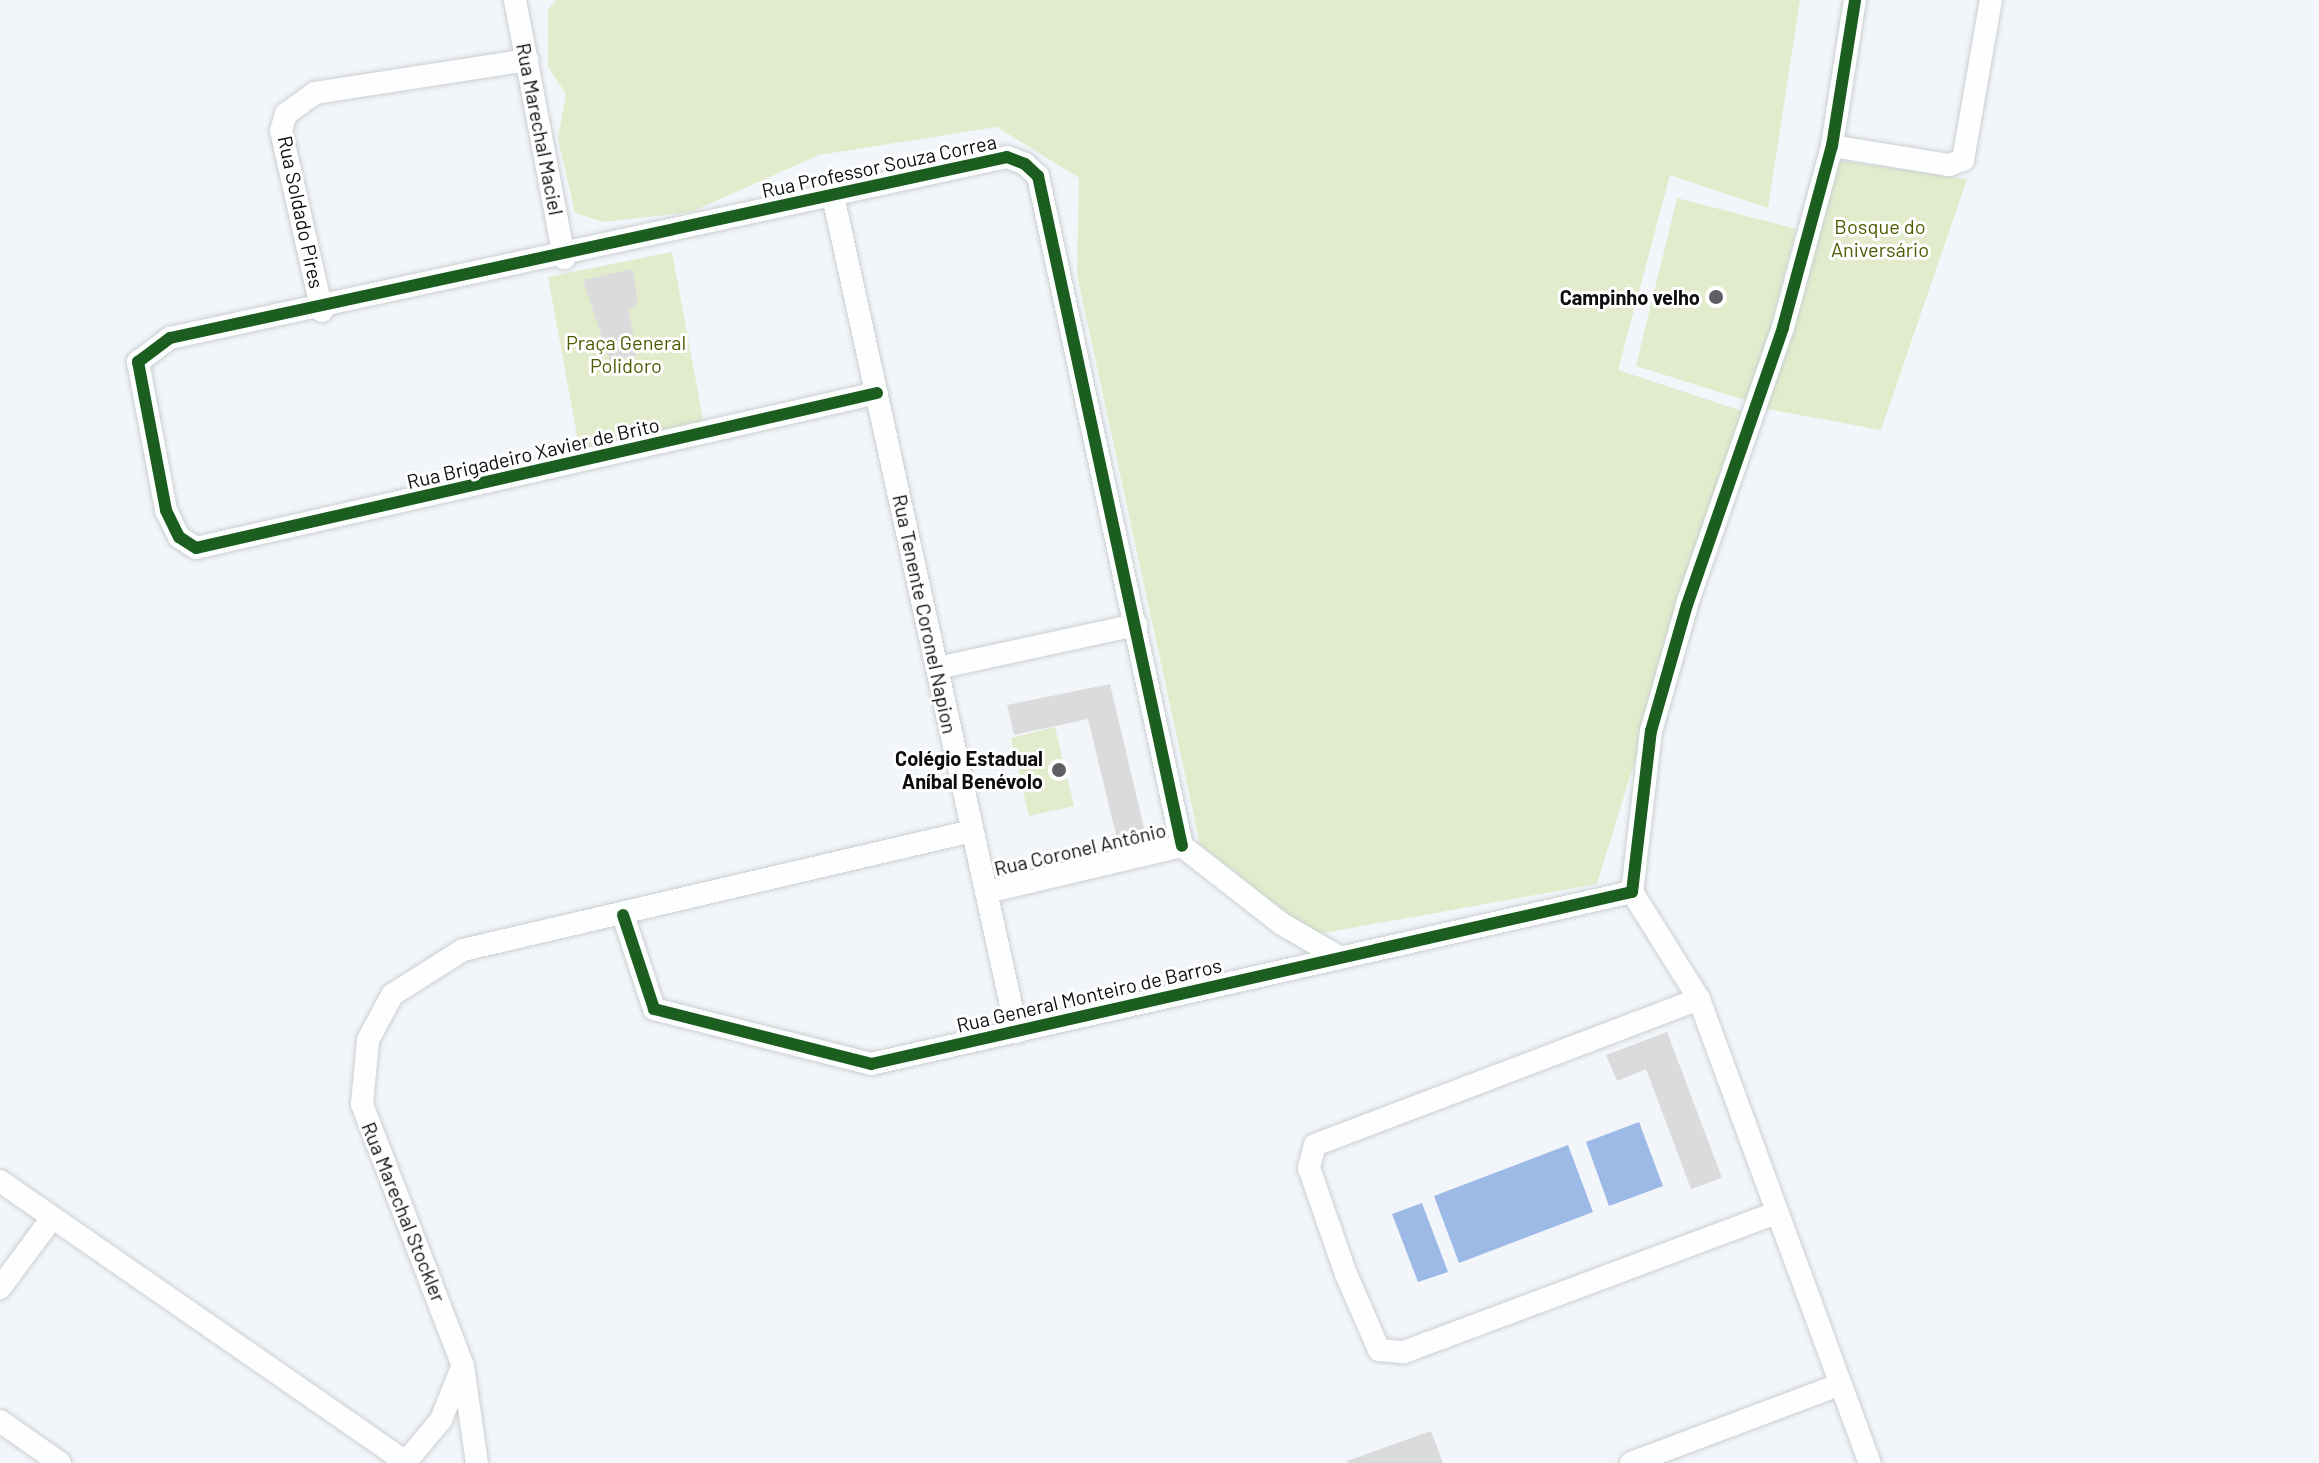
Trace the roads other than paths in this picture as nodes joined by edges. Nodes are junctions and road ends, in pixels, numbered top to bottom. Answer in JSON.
{"nodes":[{"id":1,"x":515,"y":0,"type":"edge"},
{"id":2,"x":1855,"y":0,"type":"edge"},
{"id":3,"x":1991,"y":0,"type":"edge"},
{"id":4,"x":527,"y":60,"type":"junction"},
{"id":5,"x":1832,"y":146,"type":"junction"},
{"id":6,"x":833,"y":196,"type":"junction"},
{"id":7,"x":564,"y":258,"type":"junction"},
{"id":8,"x":322,"y":311,"type":"junction"},
{"id":9,"x":877,"y":393,"type":"junction"},
{"id":10,"x":196,"y":548,"type":"joint"},
{"id":11,"x":1136,"y":625,"type":"junction"},
{"id":12,"x":938,"y":668,"type":"junction"},
{"id":13,"x":972,"y":831,"type":"junction"},
{"id":14,"x":1182,"y":846,"type":"junction"},
{"id":15,"x":987,"y":892,"type":"junction"},
{"id":16,"x":1632,"y":892,"type":"junction"},
{"id":17,"x":623,"y":915,"type":"junction"},
{"id":18,"x":1339,"y":957,"type":"junction"},
{"id":19,"x":1699,"y":999,"type":"junction"},
{"id":20,"x":1017,"y":1032,"type":"junction"},
{"id":21,"x":0,"y":1181,"type":"edge"},
{"id":22,"x":1776,"y":1213,"type":"junction"},
{"id":23,"x":52,"y":1218,"type":"junction"},
{"id":24,"x":0,"y":1288,"type":"edge"},
{"id":25,"x":463,"y":1366,"type":"junction"},
{"id":26,"x":1841,"y":1384,"type":"junction"},
{"id":27,"x":441,"y":1420,"type":"junction"},
{"id":28,"x":0,"y":1421,"type":"edge"},
{"id":29,"x":476,"y":1435,"type":"junction"},
{"id":30,"x":406,"y":1462,"type":"edge"},
{"id":31,"x":60,"y":1463,"type":"edge"},
{"id":32,"x":477,"y":1463,"type":"edge"},
{"id":33,"x":1631,"y":1463,"type":"edge"},
{"id":34,"x":1870,"y":1463,"type":"edge"}],
"edges":[{"from":1,"to":4,"type":"street","name":"Rua Marechal Maciel"},
{"from":2,"to":5,"type":"street"},
{"from":3,"to":5,"type":"street"},
{"from":4,"to":7,"type":"street","name":"Rua Marechal Maciel"},
{"from":4,"to":8,"type":"street","name":"Rua Soldado Pires"},
{"from":5,"to":16,"type":"street"},
{"from":6,"to":7,"type":"street","name":"Rua Professor Souza Correa"},
{"from":6,"to":9,"type":"street","name":"Rua Tenente Coronel Napion"},
{"from":6,"to":11,"type":"street","name":"Rua Professor Souza Correa"},
{"from":7,"to":8,"type":"street","name":"Rua Professor Souza Correa"},
{"from":8,"to":10,"type":"street","name":"Rua Professor Souza Correa"},
{"from":9,"to":10,"type":"street","name":"Rua Brigadeiro Xavier de Brito"},
{"from":9,"to":12,"type":"street","name":"Rua Tenente Coronel Napion"},
{"from":11,"to":12,"type":"street"},
{"from":11,"to":14,"type":"street","name":"Rua Professor Souza Correa"},
{"from":12,"to":13,"type":"street","name":"Rua Tenente Coronel Napion"},
{"from":13,"to":15,"type":"street","name":"Rua Tenente Coronel Napion"},
{"from":13,"to":17,"type":"street","name":"Rua Marechal Stockler"},
{"from":14,"to":15,"type":"street","name":"Rua Coronel Antônio"},
{"from":14,"to":18,"type":"street","name":"Rua Coronel Antônio"},
{"from":15,"to":20,"type":"street","name":"Rua Tenente Coronel Napion"},
{"from":16,"to":18,"type":"street","name":"Rua General Monteiro de Barros"},
{"from":16,"to":19,"type":"street"},
{"from":17,"to":20,"type":"street","name":"Rua General Monteiro de Barros"},
{"from":17,"to":25,"type":"street","name":"Rua Marechal Stockler"},
{"from":18,"to":20,"type":"street","name":"Rua General Monteiro de Barros"},
{"from":19,"to":22,"type":"street"},
{"from":19,"to":22,"type":"street"},
{"from":21,"to":23,"type":"street"},
{"from":22,"to":26,"type":"street"},
{"from":23,"to":24,"type":"street"},
{"from":23,"to":30,"type":"street"},
{"from":25,"to":27,"type":"street"},
{"from":25,"to":29,"type":"street","name":"Rua Marechal Stockler"},
{"from":26,"to":33,"type":"street"},
{"from":26,"to":34,"type":"street"},
{"from":27,"to":29,"type":"street"},
{"from":27,"to":30,"type":"street"},
{"from":28,"to":31,"type":"street"},
{"from":29,"to":32,"type":"street","name":"Rua Marechal Stockler"}]}
